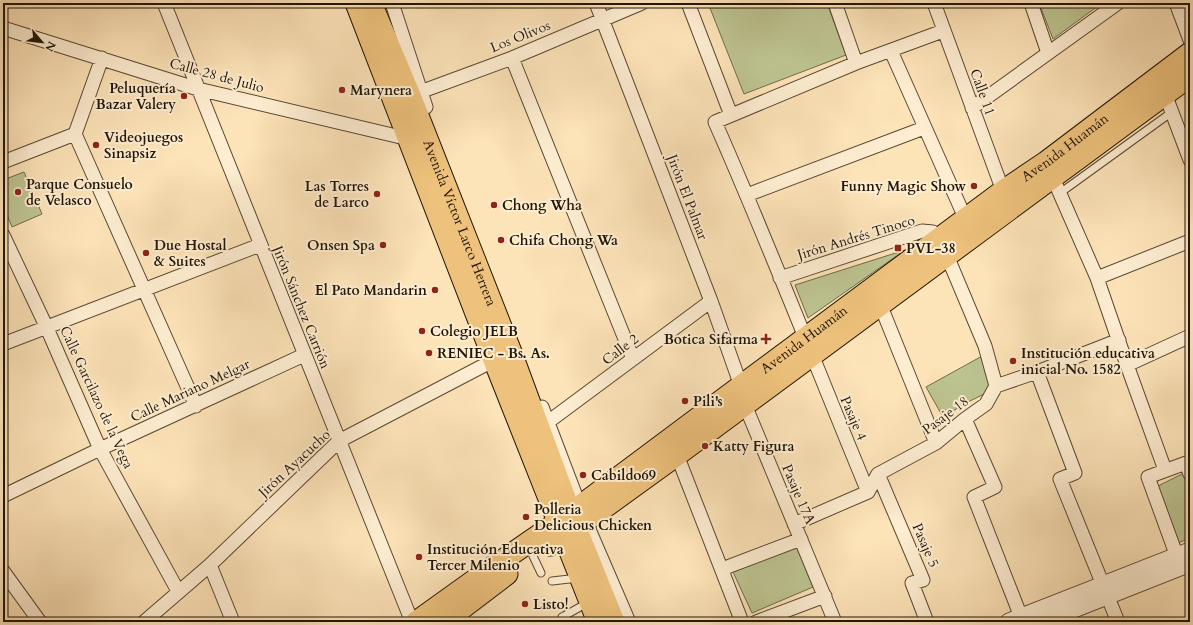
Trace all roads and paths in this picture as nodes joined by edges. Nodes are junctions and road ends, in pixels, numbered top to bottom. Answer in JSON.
{"nodes":[{"id":1,"x":164,"y":3,"type":"edge"},
{"id":2,"x":596,"y":3,"type":"edge"},
{"id":3,"x":642,"y":3,"type":"edge"},
{"id":4,"x":688,"y":3,"type":"edge"},
{"id":5,"x":834,"y":3,"type":"edge"},
{"id":6,"x":934,"y":3,"type":"edge"},
{"id":7,"x":1031,"y":3,"type":"edge"},
{"id":8,"x":1118,"y":3,"type":"edge"},
{"id":9,"x":1176,"y":3,"type":"edge"},
{"id":10,"x":376,"y":4,"type":"edge"},
{"id":11,"x":602,"y":19,"type":"junction"},
{"id":12,"x":3,"y":28,"type":"edge"},
{"id":13,"x":944,"y":31,"type":"junction"},
{"id":14,"x":1190,"y":40,"type":"edge"},
{"id":15,"x":891,"y":51,"type":"junction"},
{"id":16,"x":1048,"y":53,"type":"junction"},
{"id":17,"x":1190,"y":53,"type":"edge"},
{"id":18,"x":102,"y":58,"type":"junction"},
{"id":19,"x":512,"y":58,"type":"junction"},
{"id":20,"x":856,"y":63,"type":"junction"},
{"id":21,"x":1190,"y":76,"type":"edge"},
{"id":22,"x":198,"y":89,"type":"junction"},
{"id":23,"x":415,"y":95,"type":"junction"},
{"id":24,"x":1168,"y":103,"type":"junction"},
{"id":25,"x":972,"y":108,"type":"junction"},
{"id":26,"x":731,"y":115,"type":"junction"},
{"id":27,"x":924,"y":128,"type":"junction"},
{"id":28,"x":75,"y":134,"type":"junction"},
{"id":29,"x":417,"y":136,"type":"junction"},
{"id":30,"x":1190,"y":160,"type":"edge"},
{"id":31,"x":3,"y":162,"type":"edge"},
{"id":32,"x":1053,"y":177,"type":"junction"},
{"id":33,"x":1004,"y":192,"type":"junction"},
{"id":34,"x":747,"y":195,"type":"junction"},
{"id":35,"x":966,"y":220,"type":"junction"},
{"id":36,"x":3,"y":235,"type":"edge"},
{"id":37,"x":1190,"y":241,"type":"edge"},
{"id":38,"x":260,"y":245,"type":"junction"},
{"id":39,"x":944,"y":247,"type":"junction"},
{"id":40,"x":780,"y":278,"type":"junction"},
{"id":41,"x":1097,"y":278,"type":"junction"},
{"id":42,"x":144,"y":290,"type":"junction"},
{"id":43,"x":711,"y":301,"type":"junction"},
{"id":44,"x":880,"y":304,"type":"junction"},
{"id":45,"x":46,"y":326,"type":"junction"},
{"id":46,"x":1190,"y":336,"type":"edge"},
{"id":47,"x":1119,"y":340,"type":"junction"},
{"id":48,"x":3,"y":344,"type":"edge"},
{"id":49,"x":808,"y":347,"type":"junction"},
{"id":50,"x":304,"y":355,"type":"junction"},
{"id":51,"x":502,"y":356,"type":"junction"},
{"id":52,"x":632,"y":360,"type":"junction"},
{"id":53,"x":1127,"y":365,"type":"junction"},
{"id":54,"x":1037,"y":372,"type":"junction"},
{"id":55,"x":996,"y":386,"type":"junction"},
{"id":56,"x":743,"y":395,"type":"junction"},
{"id":57,"x":196,"y":406,"type":"junction"},
{"id":58,"x":965,"y":418,"type":"junction"},
{"id":59,"x":548,"y":422,"type":"junction"},
{"id":60,"x":339,"y":442,"type":"junction"},
{"id":61,"x":936,"y":443,"type":"junction"},
{"id":62,"x":100,"y":449,"type":"junction"},
{"id":63,"x":677,"y":455,"type":"junction"},
{"id":64,"x":1165,"y":470,"type":"junction"},
{"id":65,"x":878,"y":474,"type":"junction"},
{"id":66,"x":1190,"y":474,"type":"edge"},
{"id":67,"x":868,"y":492,"type":"junction"},
{"id":68,"x":3,"y":496,"type":"edge"},
{"id":69,"x":572,"y":521,"type":"junction"},
{"id":70,"x":794,"y":524,"type":"junction"},
{"id":71,"x":801,"y":538,"type":"junction"},
{"id":72,"x":1185,"y":559,"type":"edge"},
{"id":73,"x":210,"y":565,"type":"junction"},
{"id":74,"x":722,"y":569,"type":"junction"},
{"id":75,"x":3,"y":571,"type":"edge"},
{"id":76,"x":494,"y":575,"type":"junction"},
{"id":77,"x":552,"y":581,"type":"dead end"},
{"id":78,"x":588,"y":586,"type":"junction"},
{"id":79,"x":1105,"y":590,"type":"junction"},
{"id":80,"x":178,"y":591,"type":"junction"},
{"id":81,"x":825,"y":596,"type":"junction"},
{"id":82,"x":1018,"y":620,"type":"edge"},
{"id":83,"x":40,"y":622,"type":"edge"},
{"id":84,"x":144,"y":622,"type":"edge"},
{"id":85,"x":233,"y":622,"type":"edge"},
{"id":86,"x":412,"y":622,"type":"edge"},
{"id":87,"x":416,"y":622,"type":"edge"},
{"id":88,"x":444,"y":622,"type":"edge"},
{"id":89,"x":560,"y":622,"type":"edge"},
{"id":90,"x":598,"y":622,"type":"edge"},
{"id":91,"x":614,"y":622,"type":"edge"},
{"id":92,"x":629,"y":622,"type":"edge"},
{"id":93,"x":742,"y":622,"type":"edge"},
{"id":94,"x":756,"y":622,"type":"edge"},
{"id":95,"x":835,"y":622,"type":"edge"},
{"id":96,"x":927,"y":622,"type":"edge"},
{"id":97,"x":1040,"y":622,"type":"edge"},
{"id":98,"x":1118,"y":622,"type":"edge"}],
"edges":[{"from":1,"to":22,"type":"street","name":"Jirón Sánchez Carrión"},
{"from":2,"to":11,"type":"street","name":"Jirón El Palmar"},
{"from":3,"to":11,"type":"street","name":"Los Olivos"},
{"from":4,"to":26,"type":"street"},
{"from":5,"to":20,"type":"street"},
{"from":6,"to":13,"type":"street","name":"Calle 11"},
{"from":7,"to":16,"type":"street"},
{"from":8,"to":16,"type":"street"},
{"from":9,"to":14,"type":"street"},
{"from":10,"to":23,"type":"main road","name":"Avenida Víctor Larco Herrera"},
{"from":10,"to":29,"type":"main road","name":"Avenida Víctor Larco Herrera"},
{"from":11,"to":19,"type":"street","name":"Los Olivos"},
{"from":11,"to":43,"type":"street","name":"Jirón El Palmar"},
{"from":12,"to":18,"type":"street","name":"Calle 28 de Julio"},
{"from":13,"to":15,"type":"street"},
{"from":13,"to":25,"type":"street","name":"Calle 11"},
{"from":15,"to":20,"type":"street"},
{"from":15,"to":27,"type":"street"},
{"from":16,"to":25,"type":"street"},
{"from":17,"to":32,"type":"main road","name":"Avenida Huamán"},
{"from":18,"to":22,"type":"street","name":"Calle 28 de Julio"},
{"from":18,"to":28,"type":"street"},
{"from":19,"to":23,"type":"street","name":"Los Olivos"},
{"from":19,"to":52,"type":"street"},
{"from":20,"to":26,"type":"street"},
{"from":21,"to":24,"type":"main road","name":"Avenida Huamán"},
{"from":22,"to":29,"type":"street","name":"Calle 28 de Julio"},
{"from":22,"to":38,"type":"street","name":"Jirón Sánchez Carrión"},
{"from":23,"to":29,"type":"main road","name":"Avenida Víctor Larco Herrera"},
{"from":23,"to":59,"type":"street","name":"Avenida Víctor Larco Herrera"},
{"from":24,"to":30,"type":"street"},
{"from":24,"to":32,"type":"main road","name":"Avenida Huamán"},
{"from":25,"to":33,"type":"street","name":"Calle 11"},
{"from":26,"to":34,"type":"street","name":"Pasaje 4"},
{"from":27,"to":34,"type":"street"},
{"from":27,"to":35,"type":"street"},
{"from":28,"to":31,"type":"street"},
{"from":28,"to":42,"type":"street"},
{"from":29,"to":51,"type":"main road","name":"Avenida Víctor Larco Herrera"},
{"from":32,"to":33,"type":"main road","name":"Avenida Huamán"},
{"from":32,"to":39,"type":"main road","name":"Avenida Huamán"},
{"from":32,"to":41,"type":"street"},
{"from":33,"to":35,"type":"main road","name":"Avenida Huamán"},
{"from":34,"to":40,"type":"street","name":"Pasaje 4"},
{"from":35,"to":39,"type":"main road","name":"Avenida Huamán"},
{"from":36,"to":45,"type":"street","name":"Calle Garcilazo de la Vega"},
{"from":37,"to":41,"type":"street"},
{"from":38,"to":42,"type":"street"},
{"from":38,"to":50,"type":"street","name":"Jirón Sánchez Carrión"},
{"from":39,"to":40,"type":"street","name":"Jirón Andrés Tinoco"},
{"from":39,"to":44,"type":"main road","name":"Avenida Huamán"},
{"from":39,"to":49,"type":"main road","name":"Avenida Huamán"},
{"from":39,"to":55,"type":"street"},
{"from":40,"to":49,"type":"street","name":"Pasaje 4"},
{"from":41,"to":47,"type":"street"},
{"from":42,"to":45,"type":"street"},
{"from":42,"to":57,"type":"street"},
{"from":43,"to":52,"type":"street","name":"Calle 2"},
{"from":43,"to":56,"type":"street","name":"Jirón El Palmar"},
{"from":44,"to":49,"type":"main road","name":"Avenida Huamán"},
{"from":44,"to":61,"type":"street"},
{"from":45,"to":48,"type":"street"},
{"from":45,"to":62,"type":"street","name":"Calle Garcilazo de la Vega"},
{"from":46,"to":53,"type":"street"},
{"from":47,"to":53,"type":"street"},
{"from":47,"to":54,"type":"street"},
{"from":49,"to":56,"type":"main road","name":"Avenida Huamán"},
{"from":49,"to":67,"type":"street","name":"Pasaje 4"},
{"from":50,"to":57,"type":"street","name":"Calle Mariano Melgar"},
{"from":50,"to":60,"type":"street","name":"Jirón Sánchez Carrión"},
{"from":51,"to":60,"type":"street","name":"Jirón Ayacucho"},
{"from":51,"to":69,"type":"main road","name":"Avenida Víctor Larco Herrera"},
{"from":52,"to":59,"type":"street","name":"Calle 2"},
{"from":53,"to":64,"type":"street"},
{"from":54,"to":55,"type":"street"},
{"from":54,"to":79,"type":"street"},
{"from":55,"to":58,"type":"street","name":"Pasaje 18"},
{"from":56,"to":63,"type":"main road","name":"Avenida Huamán"},
{"from":56,"to":69,"type":"main road","name":"Avenida Huamán"},
{"from":56,"to":70,"type":"street","name":"Pasaje 17A"},
{"from":57,"to":62,"type":"street","name":"Calle Mariano Melgar"},
{"from":58,"to":61,"type":"street","name":"Pasaje 18"},
{"from":58,"to":82,"type":"street"},
{"from":59,"to":69,"type":"street","name":"Avenida Víctor Larco Herrera"},
{"from":60,"to":73,"type":"street","name":"Jirón Ayacucho"},
{"from":60,"to":86,"type":"street","name":"Jirón Sánchez Carrión"},
{"from":61,"to":65,"type":"street","name":"Pasaje 18"},
{"from":62,"to":68,"type":"street","name":"Calle Mariano Melgar"},
{"from":62,"to":80,"type":"street","name":"Calle Garcilazo de la Vega"},
{"from":63,"to":69,"type":"main road","name":"Avenida Huamán"},
{"from":63,"to":74,"type":"street"},
{"from":64,"to":66,"type":"street"},
{"from":64,"to":72,"type":"street"},
{"from":65,"to":67,"type":"street"},
{"from":65,"to":96,"type":"street","name":"Pasaje 5"},
{"from":67,"to":70,"type":"street"},
{"from":69,"to":76,"type":"main road","name":"Avenida Huamán"},
{"from":69,"to":76,"type":"main road","name":"Avenida Huamán"},
{"from":69,"to":78,"type":"main road","name":"Avenida Víctor Larco Herrera"},
{"from":69,"to":92,"type":"street","name":"Avenida Víctor Larco Herrera"},
{"from":70,"to":71,"type":"street","name":"Pasaje 17A"},
{"from":71,"to":74,"type":"street"},
{"from":71,"to":81,"type":"street","name":"Pasaje 17A"},
{"from":72,"to":79,"type":"street"},
{"from":73,"to":80,"type":"street","name":"Jirón Ayacucho"},
{"from":73,"to":85,"type":"street"},
{"from":74,"to":93,"type":"street"},
{"from":75,"to":83,"type":"street"},
{"from":76,"to":87,"type":"main road","name":"Avenida Huamán"},
{"from":76,"to":88,"type":"main road","name":"Avenida Huamán"},
{"from":77,"to":78,"type":"lane"},
{"from":78,"to":89,"type":"lane"},
{"from":78,"to":90,"type":"main road","name":"Avenida Víctor Larco Herrera"},
{"from":78,"to":91,"type":"main road","name":"Avenida Víctor Larco Herrera"},
{"from":79,"to":82,"type":"street"},
{"from":79,"to":97,"type":"street"},
{"from":79,"to":98,"type":"street"},
{"from":80,"to":84,"type":"street","name":"Jirón Ayacucho"},
{"from":81,"to":94,"type":"street"},
{"from":81,"to":95,"type":"street","name":"Pasaje 17A"}]}
